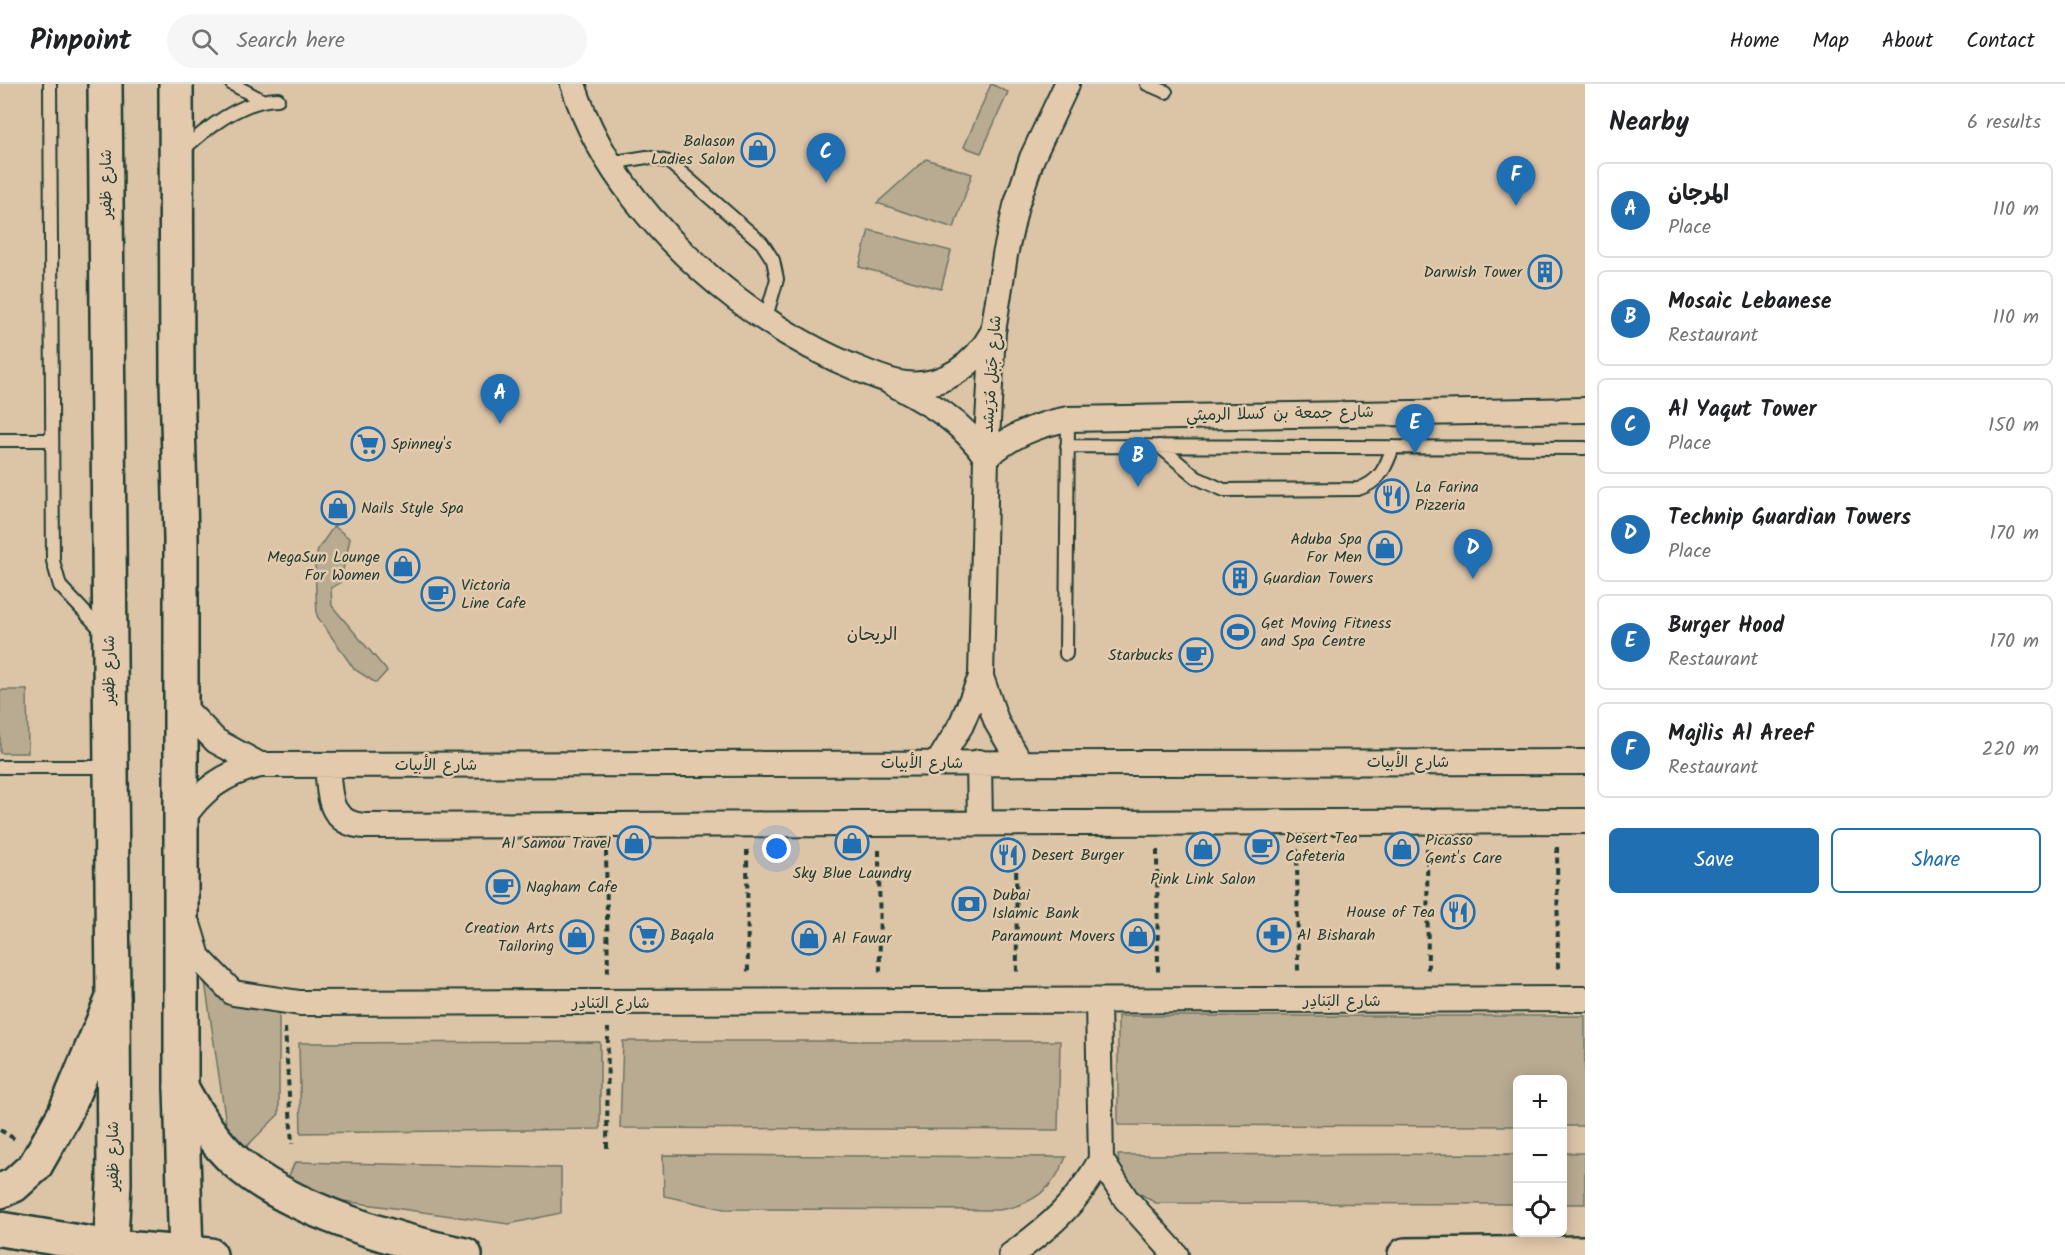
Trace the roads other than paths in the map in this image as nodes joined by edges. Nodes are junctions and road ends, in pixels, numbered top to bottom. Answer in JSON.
{"nodes":[{"id":1,"x":50,"y":84,"type":"edge"},
{"id":2,"x":105,"y":84,"type":"edge"},
{"id":3,"x":176,"y":84,"type":"edge"},
{"id":4,"x":232,"y":84,"type":"edge"},
{"id":5,"x":573,"y":84,"type":"edge"},
{"id":6,"x":1067,"y":84,"type":"edge"},
{"id":7,"x":1147,"y":84,"type":"edge"},
{"id":8,"x":1166,"y":92,"type":"dead end"},
{"id":9,"x":278,"y":99,"type":"dead end"},
{"id":10,"x":262,"y":100,"type":"junction"},
{"id":11,"x":177,"y":157,"type":"junction"},
{"id":12,"x":609,"y":163,"type":"junction"},
{"id":13,"x":766,"y":317,"type":"junction"},
{"id":14,"x":993,"y":332,"type":"junction"},
{"id":15,"x":890,"y":382,"type":"junction"},
{"id":16,"x":1585,"y":410,"type":"edge"},
{"id":17,"x":1068,"y":419,"type":"junction"},
{"id":18,"x":0,"y":440,"type":"edge"},
{"id":19,"x":52,"y":440,"type":"junction"},
{"id":20,"x":1067,"y":446,"type":"junction"},
{"id":21,"x":1159,"y":446,"type":"junction"},
{"id":22,"x":1393,"y":447,"type":"junction"},
{"id":23,"x":1585,"y":448,"type":"edge"},
{"id":24,"x":986,"y":457,"type":"junction"},
{"id":25,"x":109,"y":638,"type":"junction"},
{"id":26,"x":1066,"y":654,"type":"dead end"},
{"id":27,"x":981,"y":676,"type":"junction"},
{"id":28,"x":182,"y":706,"type":"junction"},
{"id":29,"x":979,"y":762,"type":"junction"},
{"id":30,"x":1020,"y":762,"type":"junction"},
{"id":31,"x":1585,"y":762,"type":"edge"},
{"id":32,"x":938,"y":763,"type":"junction"},
{"id":33,"x":260,"y":765,"type":"junction"},
{"id":34,"x":327,"y":765,"type":"junction"},
{"id":35,"x":0,"y":767,"type":"edge"},
{"id":36,"x":109,"y":767,"type":"junction"},
{"id":37,"x":182,"y":820,"type":"junction"},
{"id":38,"x":1585,"y":821,"type":"edge"},
{"id":39,"x":980,"y":823,"type":"junction"},
{"id":40,"x":181,"y":900,"type":"junction"},
{"id":41,"x":113,"y":999,"type":"junction"},
{"id":42,"x":1585,"y":999,"type":"edge"},
{"id":43,"x":1098,"y":1002,"type":"junction"},
{"id":44,"x":181,"y":1087,"type":"junction"},
{"id":45,"x":1101,"y":1160,"type":"junction"},
{"id":46,"x":0,"y":1191,"type":"edge"},
{"id":47,"x":0,"y":1229,"type":"edge"},
{"id":48,"x":110,"y":1251,"type":"edge"},
{"id":49,"x":1585,"y":1253,"type":"edge"},
{"id":50,"x":185,"y":1255,"type":"edge"},
{"id":51,"x":210,"y":1255,"type":"edge"},
{"id":52,"x":465,"y":1255,"type":"edge"},
{"id":53,"x":1011,"y":1255,"type":"edge"},
{"id":54,"x":1176,"y":1255,"type":"edge"},
{"id":55,"x":1405,"y":1255,"type":"edge"}],
"edges":[{"from":1,"to":19,"type":"lane"},
{"from":2,"to":25,"type":"main road","name":"شارع ظفير"},
{"from":3,"to":11,"type":"main road"},
{"from":4,"to":10,"type":"lane"},
{"from":5,"to":12,"type":"street"},
{"from":6,"to":14,"type":"street","name":"شارع جَبَل مُرَيشد"},
{"from":7,"to":8,"type":"lane"},
{"from":9,"to":10,"type":"lane"},
{"from":10,"to":11,"type":"lane"},
{"from":11,"to":28,"type":"main road"},
{"from":12,"to":13,"type":"street"},
{"from":12,"to":13,"type":"lane"},
{"from":13,"to":15,"type":"street"},
{"from":14,"to":15,"type":"street"},
{"from":14,"to":24,"type":"street","name":"شارع جَبَل مُرَيشد"},
{"from":15,"to":24,"type":"street"},
{"from":16,"to":17,"type":"street","name":"شارع جمعة بن كسلا الرميثي"},
{"from":17,"to":20,"type":"lane"},
{"from":17,"to":24,"type":"street","name":"شارع جمعة بن كسلا الرميثي"},
{"from":18,"to":19,"type":"lane"},
{"from":19,"to":25,"type":"lane"},
{"from":20,"to":21,"type":"lane"},
{"from":20,"to":26,"type":"lane"},
{"from":21,"to":22,"type":"lane"},
{"from":21,"to":22,"type":"lane"},
{"from":22,"to":23,"type":"lane"},
{"from":24,"to":27,"type":"street","name":"شارع جَبَل مُرَيشد"},
{"from":25,"to":36,"type":"main road","name":"شارع ظفير"},
{"from":27,"to":30,"type":"street","name":"شارع جَبَل مُرَيشد"},
{"from":27,"to":32,"type":"street","name":"شارع جَبَل مُرَيشد"},
{"from":28,"to":33,"type":"street","name":"شارع الأبيات"},
{"from":28,"to":37,"type":"main road"},
{"from":29,"to":30,"type":"street","name":"شارع الأبيات"},
{"from":29,"to":32,"type":"street","name":"شارع الأبيات"},
{"from":29,"to":39,"type":"street"},
{"from":30,"to":31,"type":"street","name":"شارع الأبيات"},
{"from":32,"to":34,"type":"street","name":"شارع الأبيات"},
{"from":33,"to":34,"type":"street","name":"شارع الأبيات"},
{"from":33,"to":37,"type":"street","name":"شارع الأبيات"},
{"from":34,"to":39,"type":"street"},
{"from":35,"to":36,"type":"lane"},
{"from":36,"to":41,"type":"main road","name":"شارع ظفير"},
{"from":37,"to":40,"type":"main road"},
{"from":38,"to":39,"type":"street"},
{"from":40,"to":43,"type":"street","name":"شارع البَنادِر"},
{"from":40,"to":44,"type":"main road"},
{"from":41,"to":46,"type":"main road"},
{"from":41,"to":48,"type":"main road","name":"شارع ظفير"},
{"from":42,"to":43,"type":"street","name":"شارع البَنادِر"},
{"from":43,"to":45,"type":"street"},
{"from":44,"to":50,"type":"main road"},
{"from":44,"to":52,"type":"main road"},
{"from":45,"to":53,"type":"street"},
{"from":45,"to":54,"type":"street"},
{"from":47,"to":48,"type":"main road"},
{"from":48,"to":50,"type":"main road"},
{"from":49,"to":55,"type":"main road"},
{"from":50,"to":51,"type":"main road"}]}
